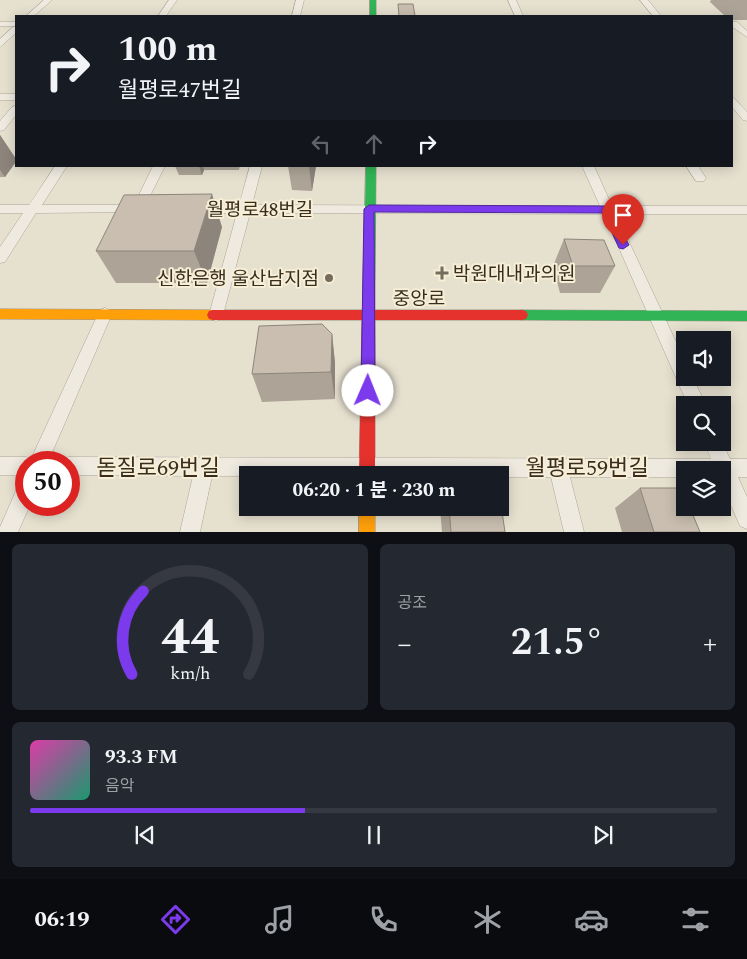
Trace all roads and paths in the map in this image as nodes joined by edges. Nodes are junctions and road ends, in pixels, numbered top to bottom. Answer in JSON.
{"nodes":[{"id":1,"x":48,"y":0,"type":"edge"},
{"id":2,"x":173,"y":0,"type":"edge"},
{"id":3,"x":300,"y":0,"type":"edge"},
{"id":4,"x":374,"y":0,"type":"edge"},
{"id":5,"x":512,"y":0,"type":"edge"},
{"id":6,"x":644,"y":0,"type":"edge"},
{"id":7,"x":31,"y":15,"type":"edge"},
{"id":8,"x":163,"y":15,"type":"edge"},
{"id":9,"x":296,"y":15,"type":"edge"},
{"id":10,"x":373,"y":15,"type":"edge"},
{"id":11,"x":519,"y":15,"type":"edge"},
{"id":12,"x":656,"y":15,"type":"edge"},
{"id":13,"x":747,"y":23,"type":"edge"},
{"id":14,"x":0,"y":24,"type":"edge"},
{"id":15,"x":15,"y":24,"type":"edge"},
{"id":16,"x":733,"y":24,"type":"edge"},
{"id":17,"x":733,"y":25,"type":"edge"},
{"id":18,"x":15,"y":30,"type":"edge"},
{"id":19,"x":747,"y":35,"type":"edge"},
{"id":20,"x":0,"y":44,"type":"edge"},
{"id":21,"x":0,"y":97,"type":"edge"},
{"id":22,"x":15,"y":97,"type":"edge"},
{"id":23,"x":747,"y":98,"type":"edge"},
{"id":24,"x":733,"y":99,"type":"edge"},
{"id":25,"x":733,"y":101,"type":"edge"},
{"id":26,"x":15,"y":110,"type":"edge"},
{"id":27,"x":747,"y":118,"type":"edge"},
{"id":28,"x":0,"y":128,"type":"edge"},
{"id":29,"x":61,"y":167,"type":"edge"},
{"id":30,"x":158,"y":167,"type":"edge"},
{"id":31,"x":256,"y":167,"type":"edge"},
{"id":32,"x":371,"y":167,"type":"edge"},
{"id":33,"x":588,"y":167,"type":"edge"},
{"id":34,"x":693,"y":167,"type":"edge"},
{"id":35,"x":700,"y":178,"type":"dead end"},
{"id":36,"x":0,"y":209,"type":"edge"},
{"id":37,"x":33,"y":209,"type":"junction"},
{"id":38,"x":186,"y":209,"type":"edge"},
{"id":39,"x":244,"y":209,"type":"junction"},
{"id":40,"x":369,"y":209,"type":"junction"},
{"id":41,"x":606,"y":210,"type":"junction"},
{"id":42,"x":747,"y":210,"type":"edge"},
{"id":43,"x":0,"y":258,"type":"edge"},
{"id":44,"x":0,"y":314,"type":"edge"},
{"id":45,"x":105,"y":314,"type":"junction"},
{"id":46,"x":216,"y":315,"type":"junction"},
{"id":47,"x":369,"y":315,"type":"junction"},
{"id":48,"x":657,"y":316,"type":"junction"},
{"id":49,"x":747,"y":316,"type":"edge"},
{"id":50,"x":693,"y":396,"type":"edge"},
{"id":51,"x":44,"y":451,"type":"edge"},
{"id":52,"x":0,"y":466,"type":"edge"},
{"id":53,"x":15,"y":466,"type":"edge"},
{"id":54,"x":80,"y":466,"type":"edge"},
{"id":55,"x":367,"y":466,"type":"edge"},
{"id":56,"x":558,"y":466,"type":"junction"},
{"id":57,"x":204,"y":467,"type":"junction"},
{"id":58,"x":509,"y":467,"type":"edge"},
{"id":59,"x":676,"y":467,"type":"edge"},
{"id":60,"x":239,"y":468,"type":"edge"},
{"id":61,"x":731,"y":468,"type":"edge"},
{"id":62,"x":747,"y":468,"type":"edge"},
{"id":63,"x":731,"y":484,"type":"edge"},
{"id":64,"x":15,"y":516,"type":"edge"},
{"id":65,"x":367,"y":516,"type":"edge"},
{"id":66,"x":747,"y":519,"type":"edge"},
{"id":67,"x":8,"y":532,"type":"edge"},
{"id":68,"x":190,"y":532,"type":"edge"},
{"id":69,"x":367,"y":532,"type":"edge"},
{"id":70,"x":574,"y":532,"type":"edge"}],
"edges":[{"from":1,"to":7,"type":"street"},
{"from":2,"to":8,"type":"street"},
{"from":3,"to":9,"type":"street"},
{"from":4,"to":10,"type":"main road"},
{"from":5,"to":11,"type":"street"},
{"from":6,"to":12,"type":"street"},
{"from":13,"to":16,"type":"street"},
{"from":14,"to":15,"type":"street"},
{"from":17,"to":19,"type":"street"},
{"from":18,"to":20,"type":"street"},
{"from":21,"to":22,"type":"street"},
{"from":23,"to":24,"type":"street"},
{"from":25,"to":27,"type":"street"},
{"from":26,"to":28,"type":"street"},
{"from":29,"to":37,"type":"street"},
{"from":30,"to":37,"type":"street"},
{"from":31,"to":39,"type":"street"},
{"from":32,"to":40,"type":"main road"},
{"from":33,"to":41,"type":"street"},
{"from":34,"to":35,"type":"street"},
{"from":36,"to":37,"type":"street"},
{"from":37,"to":43,"type":"street"},
{"from":38,"to":39,"type":"street","name":"월평로48번길"},
{"from":39,"to":40,"type":"street","name":"월평로48번길"},
{"from":39,"to":46,"type":"street"},
{"from":40,"to":41,"type":"street","name":"월평로48번길"},
{"from":40,"to":47,"type":"main road"},
{"from":41,"to":42,"type":"street","name":"월평로48번길"},
{"from":41,"to":48,"type":"street"},
{"from":44,"to":45,"type":"main road","name":"중앙로"},
{"from":45,"to":46,"type":"main road","name":"중앙로"},
{"from":45,"to":51,"type":"street"},
{"from":46,"to":47,"type":"main road","name":"중앙로"},
{"from":47,"to":48,"type":"main road","name":"중앙로"},
{"from":47,"to":55,"type":"main road"},
{"from":48,"to":49,"type":"main road","name":"중앙로"},
{"from":48,"to":50,"type":"street"},
{"from":52,"to":53,"type":"street"},
{"from":54,"to":57,"type":"street","name":"돋질로69번길"},
{"from":56,"to":58,"type":"street","name":"월평로59번길"},
{"from":56,"to":59,"type":"street","name":"월평로59번길"},
{"from":56,"to":70,"type":"street"},
{"from":57,"to":60,"type":"street","name":"돋질로69번길"},
{"from":57,"to":68,"type":"street"},
{"from":61,"to":62,"type":"street","name":"월평로59번길"},
{"from":63,"to":66,"type":"street"},
{"from":64,"to":67,"type":"street"},
{"from":65,"to":69,"type":"main road"}]}
